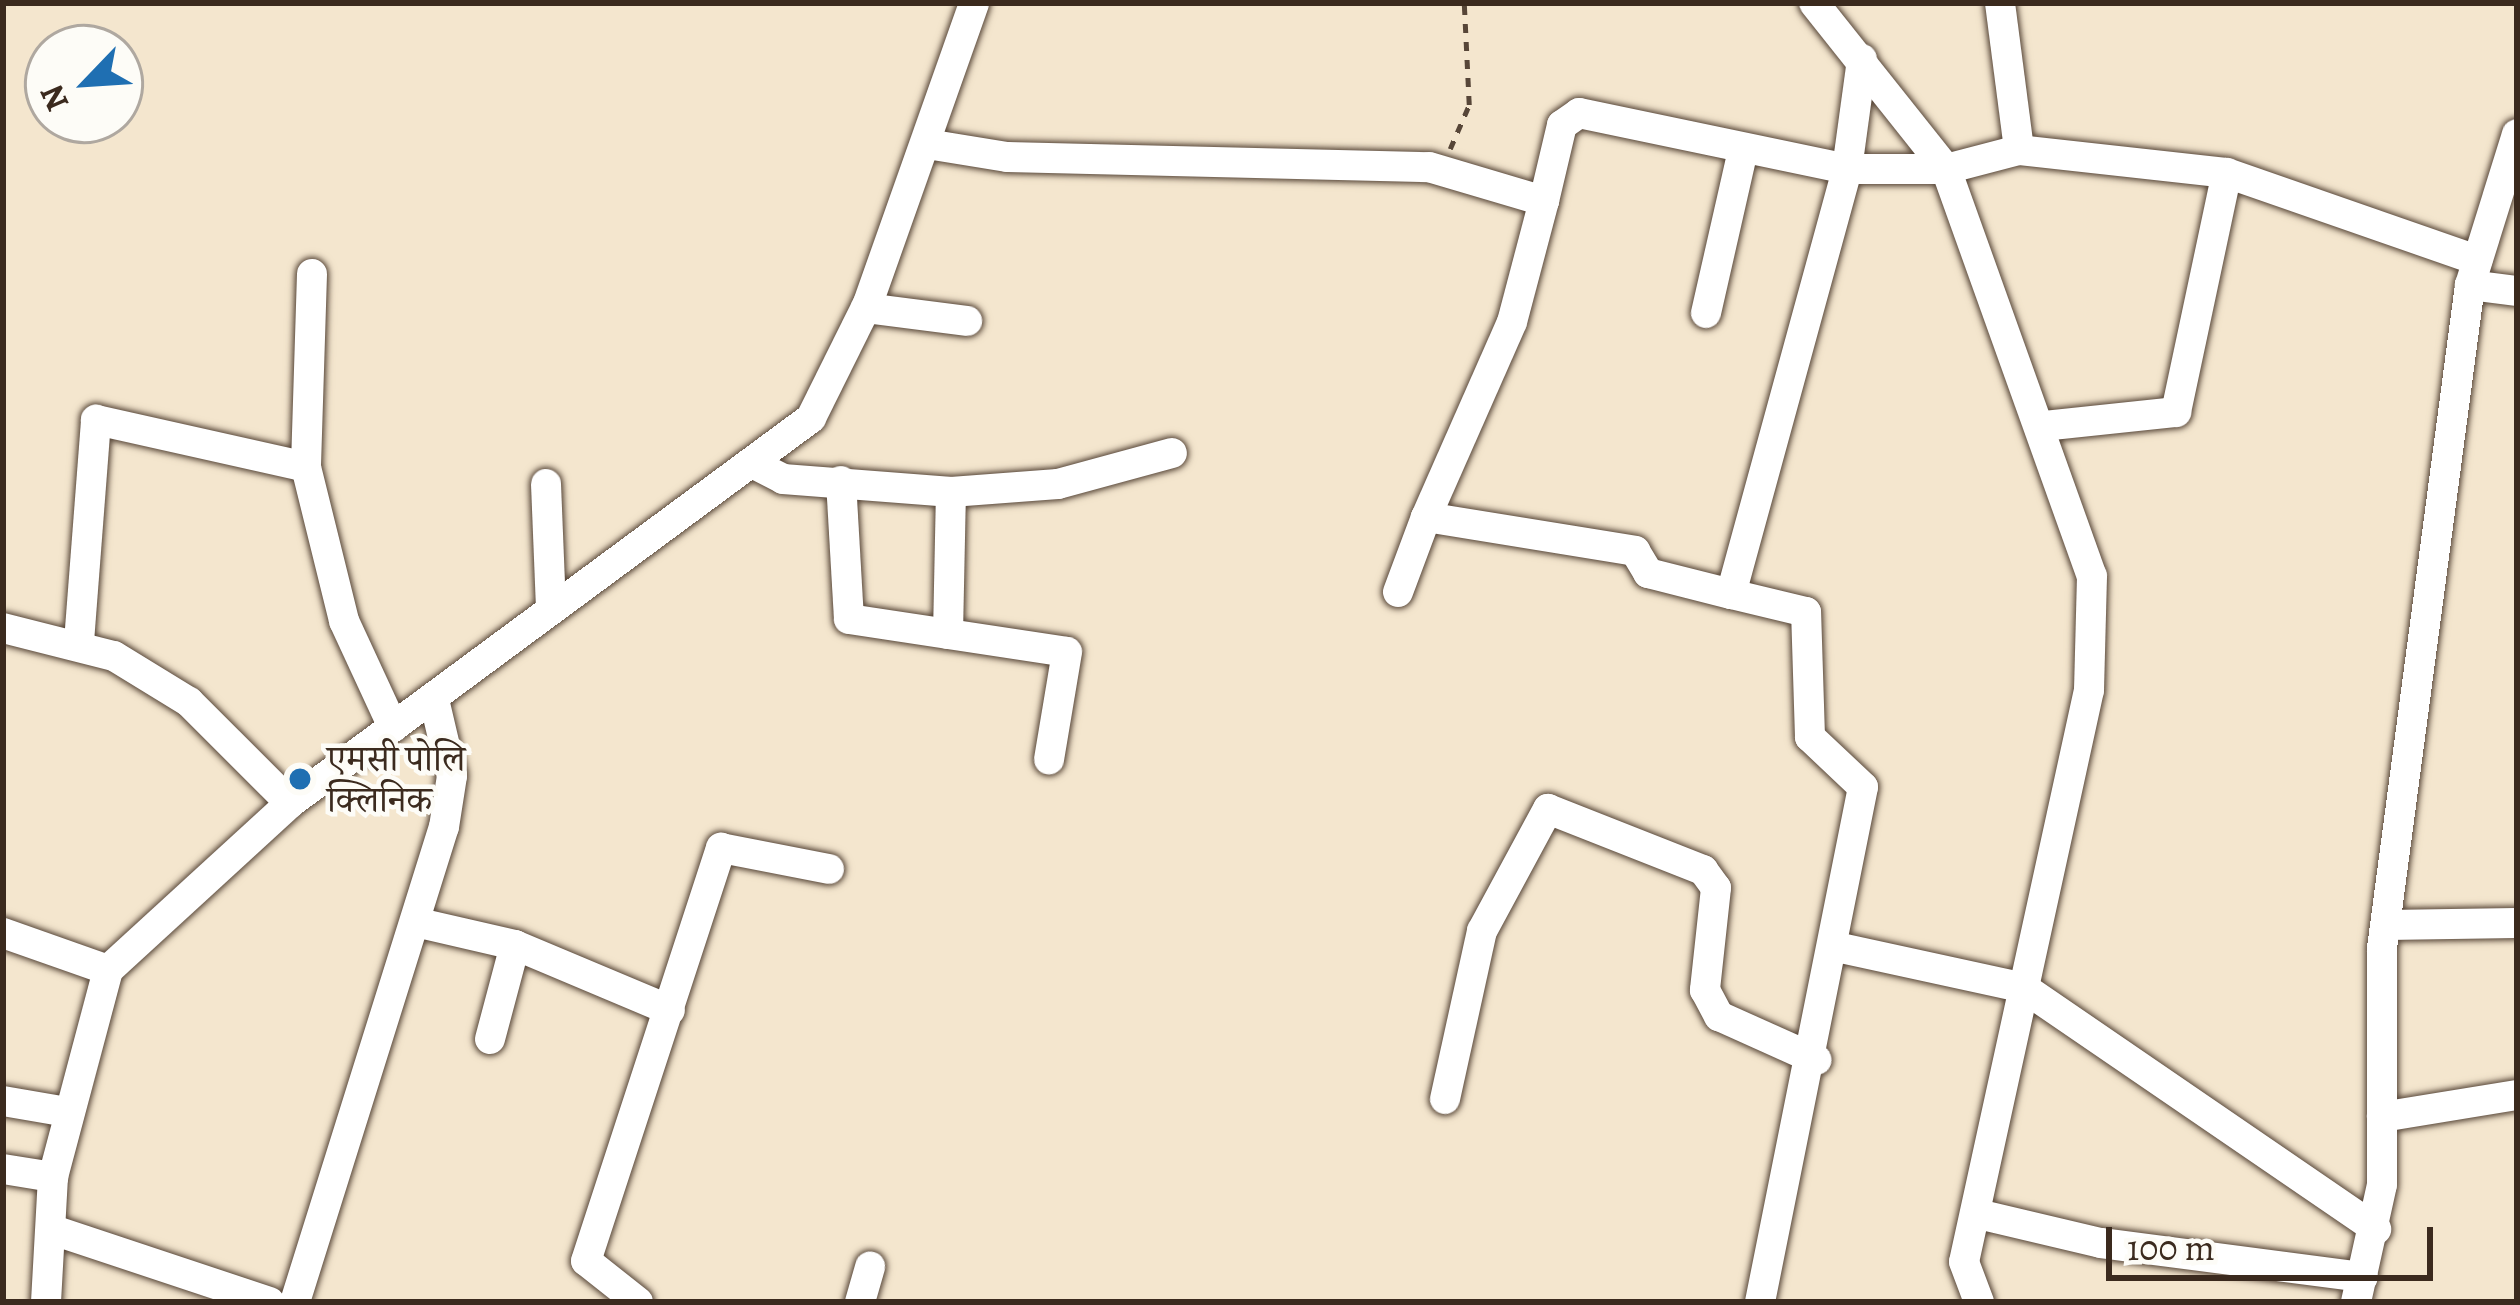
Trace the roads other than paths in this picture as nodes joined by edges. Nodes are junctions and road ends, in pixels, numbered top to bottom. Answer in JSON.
{"nodes":[{"id":1,"x":974,"y":3,"type":"edge"},
{"id":2,"x":1814,"y":3,"type":"edge"},
{"id":3,"x":2000,"y":3,"type":"edge"},
{"id":4,"x":1862,"y":58,"type":"junction"},
{"id":5,"x":2517,"y":134,"type":"edge"},
{"id":6,"x":927,"y":144,"type":"junction"},
{"id":7,"x":1743,"y":150,"type":"junction"},
{"id":8,"x":2019,"y":150,"type":"junction"},
{"id":9,"x":1846,"y":169,"type":"junction"},
{"id":10,"x":1946,"y":169,"type":"junction"},
{"id":11,"x":2227,"y":173,"type":"junction"},
{"id":12,"x":1544,"y":201,"type":"junction"},
{"id":13,"x":2473,"y":273,"type":"junction"},
{"id":14,"x":312,"y":274,"type":"dead end"},
{"id":15,"x":2517,"y":291,"type":"edge"},
{"id":16,"x":866,"y":308,"type":"junction"},
{"id":17,"x":1706,"y":313,"type":"dead end"},
{"id":18,"x":967,"y":321,"type":"dead end"},
{"id":19,"x":2043,"y":426,"type":"junction"},
{"id":20,"x":1172,"y":453,"type":"dead end"},
{"id":21,"x":752,"y":463,"type":"junction"},
{"id":22,"x":306,"y":467,"type":"junction"},
{"id":23,"x":841,"y":481,"type":"junction"},
{"id":24,"x":546,"y":484,"type":"dead end"},
{"id":25,"x":951,"y":492,"type":"junction"},
{"id":26,"x":1426,"y":517,"type":"junction"},
{"id":27,"x":1398,"y":592,"type":"dead end"},
{"id":28,"x":1731,"y":594,"type":"junction"},
{"id":29,"x":551,"y":609,"type":"junction"},
{"id":30,"x":3,"y":628,"type":"edge"},
{"id":31,"x":948,"y":634,"type":"junction"},
{"id":32,"x":79,"y":642,"type":"junction"},
{"id":33,"x":434,"y":699,"type":"junction"},
{"id":34,"x":393,"y":727,"type":"junction"},
{"id":35,"x":1049,"y":759,"type":"dead end"},
{"id":36,"x":290,"y":803,"type":"junction"},
{"id":37,"x":830,"y":869,"type":"dead end"},
{"id":38,"x":415,"y":922,"type":"junction"},
{"id":39,"x":2517,"y":923,"type":"edge"},
{"id":40,"x":2386,"y":926,"type":"junction"},
{"id":41,"x":3,"y":933,"type":"edge"},
{"id":42,"x":515,"y":945,"type":"junction"},
{"id":43,"x":1832,"y":946,"type":"junction"},
{"id":44,"x":108,"y":970,"type":"junction"},
{"id":45,"x":2024,"y":988,"type":"junction"},
{"id":46,"x":670,"y":1010,"type":"junction"},
{"id":47,"x":490,"y":1040,"type":"dead end"},
{"id":48,"x":1816,"y":1060,"type":"junction"},
{"id":49,"x":2517,"y":1094,"type":"edge"},
{"id":50,"x":1445,"y":1099,"type":"dead end"},
{"id":51,"x":3,"y":1102,"type":"edge"},
{"id":52,"x":67,"y":1112,"type":"junction"},
{"id":53,"x":2382,"y":1118,"type":"junction"},
{"id":54,"x":3,"y":1169,"type":"edge"},
{"id":55,"x":53,"y":1177,"type":"junction"},
{"id":56,"x":1978,"y":1214,"type":"junction"},
{"id":57,"x":2376,"y":1229,"type":"junction"},
{"id":58,"x":56,"y":1231,"type":"junction"},
{"id":59,"x":870,"y":1266,"type":"dead end"},
{"id":60,"x":2360,"y":1289,"type":"edge"},
{"id":61,"x":46,"y":1302,"type":"edge"},
{"id":62,"x":270,"y":1302,"type":"edge"},
{"id":63,"x":295,"y":1302,"type":"edge"},
{"id":64,"x":638,"y":1302,"type":"edge"},
{"id":65,"x":860,"y":1302,"type":"edge"},
{"id":66,"x":1760,"y":1302,"type":"edge"},
{"id":67,"x":1979,"y":1302,"type":"edge"}],
"edges":[{"from":1,"to":6,"type":"street"},
{"from":2,"to":4,"type":"street"},
{"from":3,"to":8,"type":"street"},
{"from":4,"to":9,"type":"street"},
{"from":4,"to":10,"type":"street"},
{"from":5,"to":13,"type":"street"},
{"from":6,"to":12,"type":"street"},
{"from":6,"to":16,"type":"street"},
{"from":7,"to":9,"type":"street"},
{"from":7,"to":12,"type":"street"},
{"from":7,"to":17,"type":"street"},
{"from":8,"to":10,"type":"street"},
{"from":8,"to":11,"type":"street"},
{"from":9,"to":10,"type":"street"},
{"from":9,"to":28,"type":"street"},
{"from":10,"to":19,"type":"street"},
{"from":11,"to":13,"type":"street"},
{"from":11,"to":19,"type":"street"},
{"from":12,"to":26,"type":"street"},
{"from":13,"to":15,"type":"street"},
{"from":13,"to":40,"type":"street"},
{"from":14,"to":22,"type":"street"},
{"from":16,"to":18,"type":"street"},
{"from":16,"to":21,"type":"street"},
{"from":19,"to":45,"type":"street"},
{"from":20,"to":25,"type":"street"},
{"from":21,"to":23,"type":"street"},
{"from":21,"to":29,"type":"street"},
{"from":22,"to":32,"type":"street"},
{"from":22,"to":34,"type":"street"},
{"from":23,"to":25,"type":"street"},
{"from":23,"to":31,"type":"street"},
{"from":24,"to":29,"type":"street"},
{"from":25,"to":31,"type":"street"},
{"from":26,"to":27,"type":"street"},
{"from":26,"to":28,"type":"street"},
{"from":28,"to":43,"type":"street"},
{"from":29,"to":33,"type":"street"},
{"from":30,"to":32,"type":"street"},
{"from":31,"to":35,"type":"street"},
{"from":32,"to":36,"type":"street"},
{"from":33,"to":34,"type":"street"},
{"from":33,"to":38,"type":"street"},
{"from":34,"to":36,"type":"street"},
{"from":36,"to":44,"type":"street"},
{"from":37,"to":46,"type":"street"},
{"from":38,"to":42,"type":"street"},
{"from":38,"to":63,"type":"street"},
{"from":39,"to":40,"type":"street"},
{"from":40,"to":53,"type":"street"},
{"from":41,"to":44,"type":"street"},
{"from":42,"to":46,"type":"street"},
{"from":42,"to":47,"type":"street"},
{"from":43,"to":45,"type":"street"},
{"from":43,"to":48,"type":"street"},
{"from":44,"to":52,"type":"street"},
{"from":45,"to":56,"type":"street"},
{"from":45,"to":57,"type":"street"},
{"from":46,"to":64,"type":"street"},
{"from":48,"to":50,"type":"street"},
{"from":48,"to":66,"type":"street"},
{"from":49,"to":53,"type":"street"},
{"from":51,"to":52,"type":"street"},
{"from":52,"to":55,"type":"street"},
{"from":53,"to":57,"type":"street"},
{"from":54,"to":55,"type":"street"},
{"from":55,"to":58,"type":"street"},
{"from":56,"to":60,"type":"street"},
{"from":56,"to":67,"type":"street"},
{"from":57,"to":60,"type":"street"},
{"from":58,"to":61,"type":"street"},
{"from":58,"to":62,"type":"street"},
{"from":59,"to":65,"type":"street"}]}
